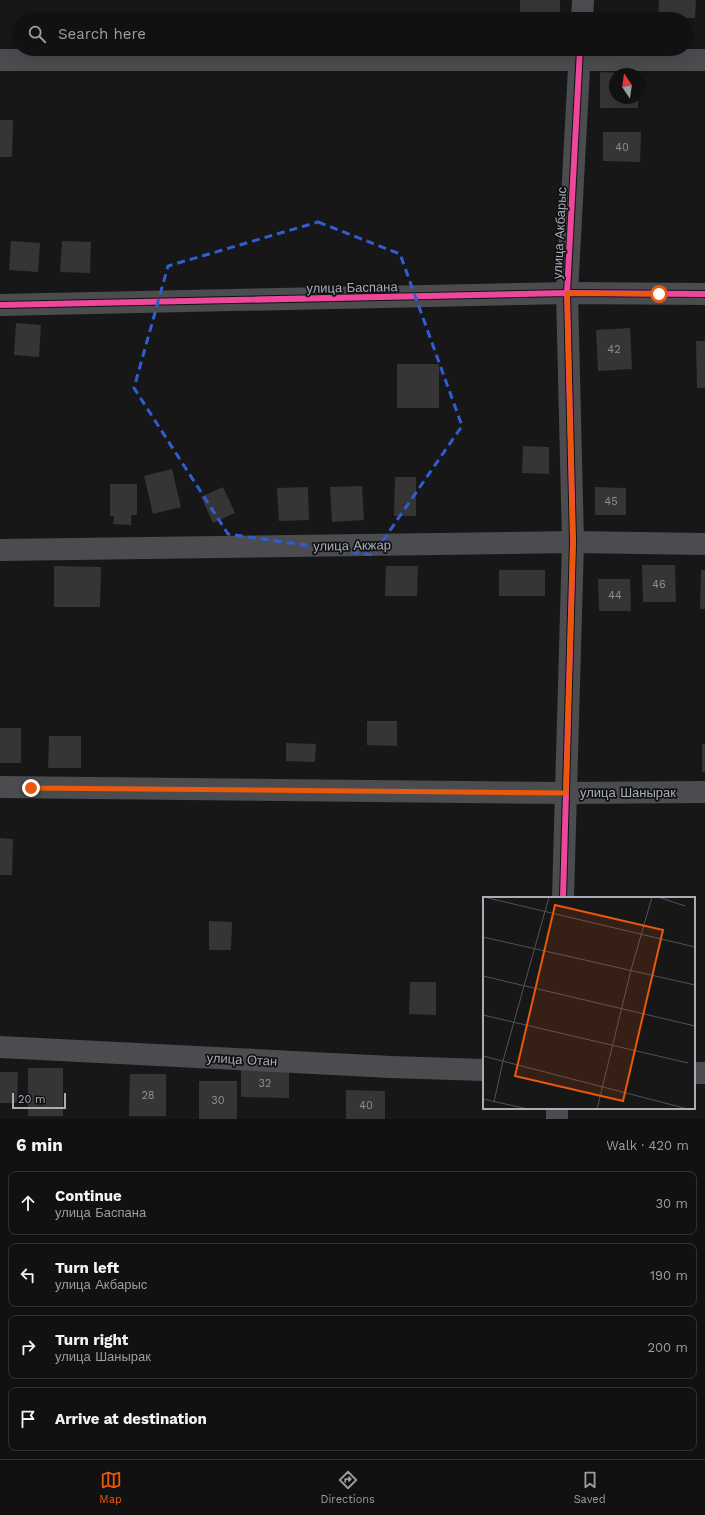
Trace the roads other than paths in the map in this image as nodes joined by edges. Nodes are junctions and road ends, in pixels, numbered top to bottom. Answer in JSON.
{"nodes":[{"id":1,"x":583,"y":0,"type":"edge"},
{"id":2,"x":582,"y":12,"type":"edge"},
{"id":3,"x":387,"y":56,"type":"edge"},
{"id":4,"x":580,"y":56,"type":"edge"},
{"id":5,"x":622,"y":56,"type":"edge"},
{"id":6,"x":0,"y":60,"type":"edge"},
{"id":7,"x":705,"y":60,"type":"edge"},
{"id":8,"x":567,"y":293,"type":"junction"},
{"id":9,"x":705,"y":294,"type":"edge"},
{"id":10,"x":0,"y":306,"type":"edge"},
{"id":11,"x":573,"y":542,"type":"junction"},
{"id":12,"x":705,"y":544,"type":"edge"},
{"id":13,"x":0,"y":550,"type":"edge"},
{"id":14,"x":0,"y":787,"type":"edge"},
{"id":15,"x":705,"y":792,"type":"edge"},
{"id":16,"x":566,"y":793,"type":"junction"},
{"id":17,"x":563,"y":897,"type":"edge"},
{"id":18,"x":0,"y":1047,"type":"edge"},
{"id":19,"x":483,"y":1070,"type":"edge"}],
"edges":[{"from":1,"to":2,"type":"street"},
{"from":3,"to":6,"type":"street"},
{"from":4,"to":8,"type":"street","name":"улица Акбарыс"},
{"from":5,"to":7,"type":"street"},
{"from":8,"to":9,"type":"street","name":"улица Баспана"},
{"from":8,"to":10,"type":"street","name":"улица Баспана"},
{"from":8,"to":11,"type":"street","name":"улица Акбарыс"},
{"from":11,"to":12,"type":"street","name":"улица Акжар"},
{"from":11,"to":13,"type":"street","name":"улица Акжар"},
{"from":11,"to":16,"type":"street","name":"улица Акбарыс"},
{"from":14,"to":16,"type":"street","name":"улица Шанырак"},
{"from":15,"to":16,"type":"street","name":"улица Шанырак"},
{"from":16,"to":17,"type":"street","name":"улица Акбарыс"},
{"from":18,"to":19,"type":"street","name":"улица Отан"}]}
